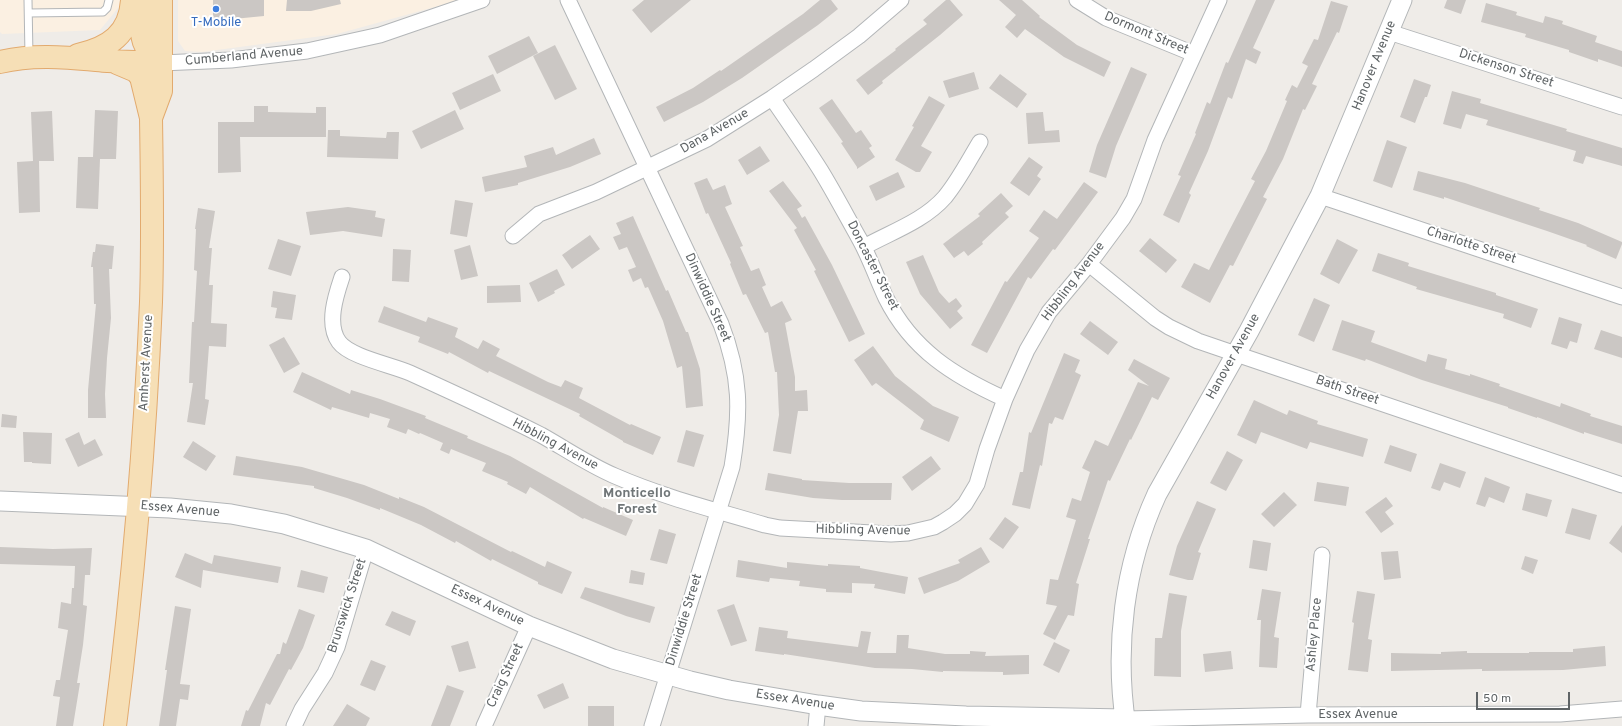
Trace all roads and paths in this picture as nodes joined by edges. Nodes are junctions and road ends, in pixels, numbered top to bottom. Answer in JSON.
{"nodes":[{"id":1,"x":28,"y":0,"type":"edge"},
{"id":2,"x":109,"y":0,"type":"edge"},
{"id":3,"x":132,"y":0,"type":"edge"},
{"id":4,"x":139,"y":0,"type":"edge"},
{"id":5,"x":161,"y":0,"type":"edge"},
{"id":6,"x":482,"y":0,"type":"edge"},
{"id":7,"x":568,"y":0,"type":"edge"},
{"id":8,"x":900,"y":0,"type":"edge"},
{"id":9,"x":1077,"y":0,"type":"edge"},
{"id":10,"x":1219,"y":0,"type":"edge"},
{"id":11,"x":1402,"y":0,"type":"edge"},
{"id":12,"x":29,"y":12,"type":"junction"},
{"id":13,"x":1389,"y":32,"type":"junction"},
{"id":14,"x":1194,"y":54,"type":"junction"},
{"id":15,"x":29,"y":58,"type":"junction"},
{"id":16,"x":70,"y":58,"type":"junction"},
{"id":17,"x":110,"y":61,"type":"junction"},
{"id":18,"x":0,"y":62,"type":"edge"},
{"id":19,"x":161,"y":62,"type":"junction"},
{"id":20,"x":772,"y":98,"type":"junction"},
{"id":21,"x":1622,"y":107,"type":"edge"},
{"id":22,"x":152,"y":118,"type":"junction"},
{"id":23,"x":980,"y":142,"type":"dead end"},
{"id":24,"x":647,"y":168,"type":"junction"},
{"id":25,"x":1320,"y":196,"type":"junction"},
{"id":26,"x":513,"y":236,"type":"dead end"},
{"id":27,"x":864,"y":246,"type":"junction"},
{"id":28,"x":1089,"y":264,"type":"junction"},
{"id":29,"x":342,"y":277,"type":"dead end"},
{"id":30,"x":1622,"y":297,"type":"edge"},
{"id":31,"x":1236,"y":354,"type":"junction"},
{"id":32,"x":1005,"y":400,"type":"junction"},
{"id":33,"x":1622,"y":485,"type":"edge"},
{"id":34,"x":0,"y":501,"type":"edge"},
{"id":35,"x":137,"y":507,"type":"junction"},
{"id":36,"x":719,"y":511,"type":"junction"},
{"id":37,"x":366,"y":549,"type":"junction"},
{"id":38,"x":1322,"y":555,"type":"dead end"},
{"id":39,"x":529,"y":626,"type":"junction"},
{"id":40,"x":668,"y":674,"type":"junction"},
{"id":41,"x":818,"y":705,"type":"junction"},
{"id":42,"x":1622,"y":709,"type":"edge"},
{"id":43,"x":1308,"y":715,"type":"junction"},
{"id":44,"x":966,"y":721,"type":"edge"},
{"id":45,"x":1126,"y":723,"type":"edge"},
{"id":46,"x":115,"y":726,"type":"edge"},
{"id":47,"x":294,"y":726,"type":"edge"},
{"id":48,"x":484,"y":726,"type":"edge"},
{"id":49,"x":652,"y":726,"type":"edge"},
{"id":50,"x":816,"y":726,"type":"edge"}],
"edges":[{"from":1,"to":12,"type":"lane"},
{"from":2,"to":12,"type":"lane"},
{"from":3,"to":16,"type":"main road"},
{"from":4,"to":19,"type":"main road"},
{"from":5,"to":19,"type":"main road","name":"Amherst Avenue"},
{"from":6,"to":19,"type":"street","name":"Cumberland Avenue"},
{"from":7,"to":24,"type":"street","name":"Dinwiddie Street"},
{"from":8,"to":20,"type":"street","name":"Dana Avenue"},
{"from":9,"to":14,"type":"street","name":"Dormont Street"},
{"from":10,"to":14,"type":"street","name":"Hibbling Avenue"},
{"from":11,"to":13,"type":"street","name":"Hanover Avenue"},
{"from":12,"to":15,"type":"lane"},
{"from":13,"to":21,"type":"street","name":"Dickenson Street"},
{"from":13,"to":25,"type":"street","name":"Hanover Avenue"},
{"from":14,"to":28,"type":"street","name":"Hibbling Avenue"},
{"from":15,"to":16,"type":"main road","name":"Cumberland Avenue"},
{"from":15,"to":18,"type":"main road","name":"Cumberland Avenue"},
{"from":16,"to":17,"type":"main road","name":"Cumberland Avenue"},
{"from":17,"to":19,"type":"main road","name":"Cumberland Avenue"},
{"from":17,"to":22,"type":"main road"},
{"from":19,"to":22,"type":"main road","name":"Amherst Avenue"},
{"from":20,"to":24,"type":"street","name":"Dana Avenue"},
{"from":20,"to":27,"type":"street","name":"Doncaster Street"},
{"from":22,"to":35,"type":"main road","name":"Amherst Avenue"},
{"from":23,"to":27,"type":"street"},
{"from":24,"to":26,"type":"street","name":"Dana Avenue"},
{"from":24,"to":36,"type":"street","name":"Dinwiddie Street"},
{"from":25,"to":30,"type":"street","name":"Charlotte Street"},
{"from":25,"to":31,"type":"street","name":"Hanover Avenue"},
{"from":27,"to":32,"type":"street","name":"Doncaster Street"},
{"from":28,"to":31,"type":"street","name":"Bath Street"},
{"from":28,"to":32,"type":"street","name":"Hibbling Avenue"},
{"from":29,"to":36,"type":"street","name":"Hibbling Avenue"},
{"from":31,"to":33,"type":"street","name":"Bath Street"},
{"from":31,"to":45,"type":"street","name":"Hanover Avenue"},
{"from":32,"to":36,"type":"street","name":"Hibbling Avenue"},
{"from":34,"to":35,"type":"street","name":"Essex Avenue"},
{"from":35,"to":37,"type":"street","name":"Essex Avenue"},
{"from":35,"to":46,"type":"main road","name":"Amherst Avenue"},
{"from":36,"to":40,"type":"street","name":"Dinwiddie Street"},
{"from":37,"to":39,"type":"street","name":"Essex Avenue"},
{"from":37,"to":47,"type":"street","name":"Brunswick Street"},
{"from":38,"to":43,"type":"street","name":"Ashley Place"},
{"from":39,"to":40,"type":"street","name":"Essex Avenue"},
{"from":39,"to":48,"type":"street","name":"Craig Street"},
{"from":40,"to":41,"type":"street","name":"Essex Avenue"},
{"from":40,"to":49,"type":"street","name":"Dinwiddie Street"},
{"from":41,"to":44,"type":"street","name":"Essex Avenue"},
{"from":41,"to":50,"type":"street"},
{"from":42,"to":43,"type":"street","name":"Essex Avenue"},
{"from":43,"to":45,"type":"street","name":"Essex Avenue"},
{"from":44,"to":45,"type":"street","name":"Essex Avenue"}]}
